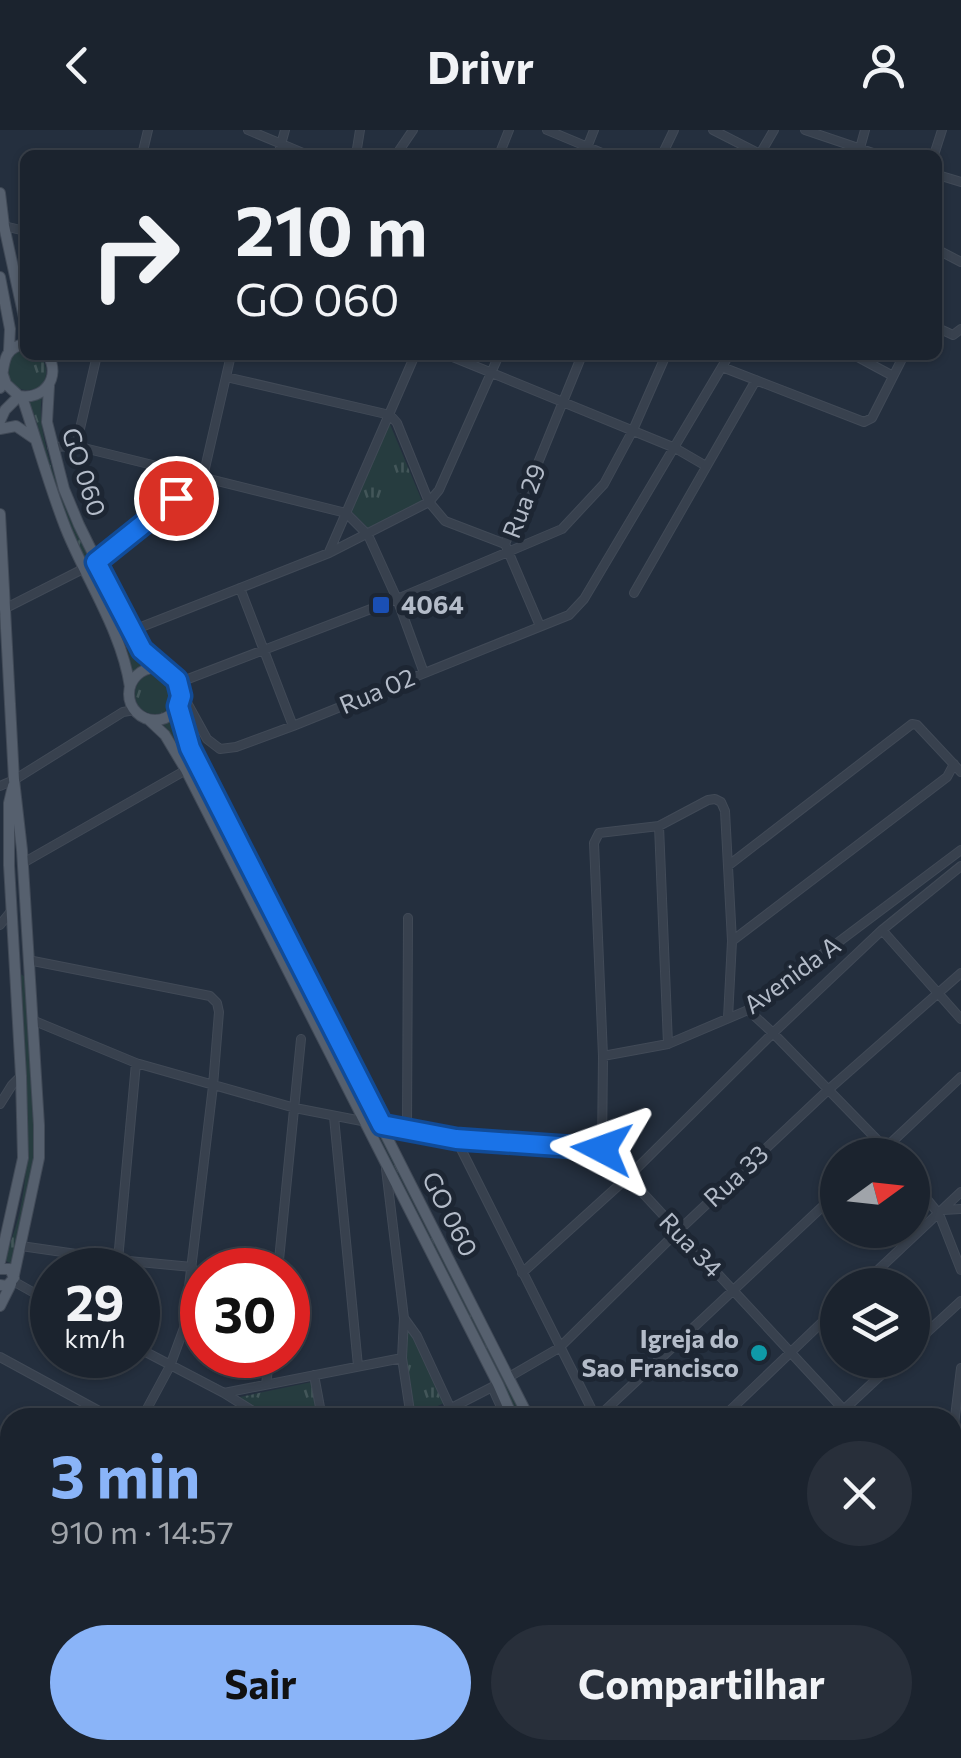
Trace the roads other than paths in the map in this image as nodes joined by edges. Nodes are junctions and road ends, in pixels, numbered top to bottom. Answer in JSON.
{"nodes":[{"id":1,"x":248,"y":130,"type":"edge"},
{"id":2,"x":285,"y":130,"type":"edge"},
{"id":3,"x":547,"y":130,"type":"edge"},
{"id":4,"x":713,"y":130,"type":"edge"},
{"id":5,"x":805,"y":130,"type":"edge"},
{"id":6,"x":865,"y":130,"type":"edge"},
{"id":7,"x":282,"y":143,"type":"junction"},
{"id":8,"x":860,"y":148,"type":"junction"},
{"id":9,"x":280,"y":150,"type":"edge"},
{"id":10,"x":297,"y":150,"type":"edge"},
{"id":11,"x":584,"y":150,"type":"edge"},
{"id":12,"x":745,"y":150,"type":"edge"},
{"id":13,"x":865,"y":150,"type":"edge"},
{"id":14,"x":0,"y":193,"type":"edge"},
{"id":15,"x":4,"y":226,"type":"junction"},
{"id":16,"x":20,"y":230,"type":"edge"},
{"id":17,"x":0,"y":277,"type":"edge"},
{"id":18,"x":20,"y":299,"type":"edge"},
{"id":19,"x":20,"y":345,"type":"edge"},
{"id":20,"x":9,"y":350,"type":"junction"},
{"id":21,"x":50,"y":360,"type":"edge"},
{"id":22,"x":96,"y":360,"type":"edge"},
{"id":23,"x":230,"y":360,"type":"edge"},
{"id":24,"x":413,"y":360,"type":"edge"},
{"id":25,"x":459,"y":360,"type":"edge"},
{"id":26,"x":497,"y":360,"type":"edge"},
{"id":27,"x":580,"y":360,"type":"edge"},
{"id":28,"x":664,"y":360,"type":"edge"},
{"id":29,"x":726,"y":360,"type":"edge"},
{"id":30,"x":863,"y":360,"type":"edge"},
{"id":31,"x":901,"y":360,"type":"edge"},
{"id":32,"x":722,"y":367,"type":"junction"},
{"id":33,"x":491,"y":374,"type":"junction"},
{"id":34,"x":3,"y":375,"type":"junction"},
{"id":35,"x":893,"y":376,"type":"junction"},
{"id":36,"x":226,"y":377,"type":"junction"},
{"id":37,"x":756,"y":380,"type":"junction"},
{"id":38,"x":49,"y":386,"type":"junction"},
{"id":39,"x":0,"y":388,"type":"edge"},
{"id":40,"x":20,"y":396,"type":"junction"},
{"id":41,"x":564,"y":402,"type":"junction"},
{"id":42,"x":390,"y":415,"type":"junction"},
{"id":43,"x":0,"y":421,"type":"edge"},
{"id":44,"x":0,"y":429,"type":"edge"},
{"id":45,"x":633,"y":430,"type":"junction"},
{"id":46,"x":36,"y":440,"type":"junction"},
{"id":47,"x":76,"y":446,"type":"junction"},
{"id":48,"x":52,"y":448,"type":"junction"},
{"id":49,"x":675,"y":448,"type":"junction"},
{"id":50,"x":706,"y":466,"type":"junction"},
{"id":51,"x":203,"y":477,"type":"junction"},
{"id":52,"x":429,"y":502,"type":"junction"},
{"id":53,"x":346,"y":512,"type":"junction"},
{"id":54,"x":0,"y":514,"type":"edge"},
{"id":55,"x":368,"y":534,"type":"junction"},
{"id":56,"x":506,"y":548,"type":"junction"},
{"id":57,"x":329,"y":553,"type":"junction"},
{"id":58,"x":96,"y":562,"type":"junction"},
{"id":59,"x":83,"y":569,"type":"junction"},
{"id":60,"x":240,"y":588,"type":"junction"},
{"id":61,"x":634,"y":593,"type":"dead end"},
{"id":62,"x":396,"y":599,"type":"junction"},
{"id":63,"x":3,"y":610,"type":"edge"},
{"id":64,"x":540,"y":626,"type":"junction"},
{"id":65,"x":131,"y":631,"type":"junction"},
{"id":66,"x":264,"y":650,"type":"junction"},
{"id":67,"x":162,"y":669,"type":"junction"},
{"id":68,"x":424,"y":673,"type":"junction"},
{"id":69,"x":130,"y":687,"type":"junction"},
{"id":70,"x":181,"y":692,"type":"junction"},
{"id":71,"x":129,"y":708,"type":"junction"},
{"id":72,"x":148,"y":719,"type":"junction"},
{"id":73,"x":294,"y":726,"type":"junction"},
{"id":74,"x":954,"y":764,"type":"junction"},
{"id":75,"x":186,"y":770,"type":"junction"},
{"id":76,"x":961,"y":775,"type":"edge"},
{"id":77,"x":947,"y":776,"type":"junction"},
{"id":78,"x":14,"y":780,"type":"junction"},
{"id":79,"x":0,"y":786,"type":"edge"},
{"id":80,"x":659,"y":826,"type":"junction"},
{"id":81,"x":9,"y":850,"type":"junction"},
{"id":82,"x":22,"y":850,"type":"junction"},
{"id":83,"x":961,"y":850,"type":"edge"},
{"id":84,"x":23,"y":862,"type":"junction"},
{"id":85,"x":728,"y":864,"type":"junction"},
{"id":86,"x":5,"y":866,"type":"edge"},
{"id":87,"x":961,"y":866,"type":"edge"},
{"id":88,"x":885,"y":908,"type":"junction"},
{"id":89,"x":12,"y":910,"type":"junction"},
{"id":90,"x":408,"y":918,"type":"dead end"},
{"id":91,"x":895,"y":920,"type":"junction"},
{"id":92,"x":0,"y":925,"type":"edge"},
{"id":93,"x":882,"y":930,"type":"junction"},
{"id":94,"x":732,"y":941,"type":"junction"},
{"id":95,"x":0,"y":953,"type":"edge"},
{"id":96,"x":13,"y":957,"type":"junction"},
{"id":97,"x":28,"y":960,"type":"junction"},
{"id":98,"x":961,"y":972,"type":"edge"},
{"id":99,"x":937,"y":994,"type":"junction"},
{"id":100,"x":748,"y":1010,"type":"junction"},
{"id":101,"x":728,"y":1018,"type":"junction"},
{"id":102,"x":961,"y":1019,"type":"edge"},
{"id":103,"x":32,"y":1020,"type":"junction"},
{"id":104,"x":772,"y":1033,"type":"junction"},
{"id":105,"x":301,"y":1040,"type":"dead end"},
{"id":106,"x":668,"y":1044,"type":"junction"},
{"id":107,"x":603,"y":1056,"type":"junction"},
{"id":108,"x":136,"y":1063,"type":"junction"},
{"id":109,"x":21,"y":1076,"type":"junction"},
{"id":110,"x":961,"y":1077,"type":"edge"},
{"id":111,"x":212,"y":1086,"type":"junction"},
{"id":112,"x":828,"y":1090,"type":"junction"},
{"id":113,"x":0,"y":1104,"type":"edge"},
{"id":114,"x":295,"y":1108,"type":"junction"},
{"id":115,"x":334,"y":1116,"type":"junction"},
{"id":116,"x":367,"y":1122,"type":"junction"},
{"id":117,"x":382,"y":1125,"type":"junction"},
{"id":118,"x":407,"y":1130,"type":"junction"},
{"id":119,"x":876,"y":1138,"type":"edge"},
{"id":120,"x":902,"y":1138,"type":"edge"},
{"id":121,"x":456,"y":1139,"type":"junction"},
{"id":122,"x":602,"y":1149,"type":"junction"},
{"id":123,"x":385,"y":1160,"type":"junction"},
{"id":124,"x":628,"y":1177,"type":"junction"},
{"id":125,"x":961,"y":1192,"type":"edge"},
{"id":126,"x":930,"y":1200,"type":"edge"},
{"id":127,"x":820,"y":1209,"type":"edge"},
{"id":128,"x":961,"y":1209,"type":"edge"},
{"id":129,"x":941,"y":1212,"type":"junction"},
{"id":130,"x":677,"y":1232,"type":"junction"},
{"id":131,"x":20,"y":1246,"type":"junction"},
{"id":132,"x":34,"y":1248,"type":"edge"},
{"id":133,"x":119,"y":1248,"type":"edge"},
{"id":134,"x":194,"y":1248,"type":"edge"},
{"id":135,"x":280,"y":1248,"type":"edge"},
{"id":136,"x":0,"y":1265,"type":"edge"},
{"id":137,"x":880,"y":1268,"type":"edge"},
{"id":138,"x":961,"y":1270,"type":"edge"},
{"id":139,"x":522,"y":1273,"type":"junction"},
{"id":140,"x":9,"y":1281,"type":"edge"},
{"id":141,"x":734,"y":1289,"type":"junction"},
{"id":142,"x":961,"y":1301,"type":"edge"},
{"id":143,"x":0,"y":1306,"type":"edge"},
{"id":144,"x":404,"y":1318,"type":"junction"},
{"id":145,"x":820,"y":1323,"type":"edge"},
{"id":146,"x":930,"y":1329,"type":"edge"},
{"id":147,"x":180,"y":1339,"type":"edge"},
{"id":148,"x":559,"y":1348,"type":"junction"},
{"id":149,"x":790,"y":1350,"type":"junction"},
{"id":150,"x":0,"y":1357,"type":"edge"},
{"id":151,"x":402,"y":1358,"type":"junction"},
{"id":152,"x":160,"y":1360,"type":"edge"},
{"id":153,"x":170,"y":1366,"type":"junction"},
{"id":154,"x":358,"y":1366,"type":"junction"},
{"id":155,"x":961,"y":1368,"type":"edge"},
{"id":156,"x":314,"y":1375,"type":"junction"},
{"id":157,"x":510,"y":1376,"type":"junction"},
{"id":158,"x":267,"y":1378,"type":"edge"},
{"id":159,"x":879,"y":1378,"type":"edge"},
{"id":160,"x":266,"y":1384,"type":"junction"},
{"id":161,"x":495,"y":1385,"type":"junction"},
{"id":162,"x":224,"y":1393,"type":"junction"},
{"id":163,"x":94,"y":1408,"type":"edge"},
{"id":164,"x":147,"y":1408,"type":"edge"},
{"id":165,"x":248,"y":1408,"type":"edge"},
{"id":166,"x":320,"y":1408,"type":"edge"},
{"id":167,"x":410,"y":1408,"type":"edge"},
{"id":168,"x":451,"y":1408,"type":"edge"},
{"id":169,"x":460,"y":1408,"type":"edge"},
{"id":170,"x":505,"y":1408,"type":"edge"},
{"id":171,"x":524,"y":1408,"type":"edge"},
{"id":172,"x":591,"y":1408,"type":"edge"},
{"id":173,"x":607,"y":1408,"type":"edge"},
{"id":174,"x":732,"y":1408,"type":"edge"},
{"id":175,"x":842,"y":1408,"type":"edge"},
{"id":176,"x":846,"y":1408,"type":"edge"},
{"id":177,"x":956,"y":1408,"type":"edge"}],
"edges":[{"from":1,"to":7,"type":"street"},
{"from":2,"to":7,"type":"street"},
{"from":3,"to":11,"type":"street"},
{"from":4,"to":12,"type":"street"},
{"from":5,"to":8,"type":"street"},
{"from":6,"to":8,"type":"street"},
{"from":7,"to":9,"type":"street"},
{"from":7,"to":10,"type":"street"},
{"from":8,"to":13,"type":"street"},
{"from":14,"to":15,"type":"main road"},
{"from":15,"to":16,"type":"street"},
{"from":15,"to":18,"type":"main road"},
{"from":17,"to":20,"type":"main road"},
{"from":19,"to":20,"type":"main road"},
{"from":20,"to":34,"type":"main road"},
{"from":21,"to":38,"type":"main road","name":"GO 060"},
{"from":22,"to":47,"type":"street"},
{"from":23,"to":36,"type":"street"},
{"from":24,"to":42,"type":"street"},
{"from":25,"to":33,"type":"street"},
{"from":26,"to":33,"type":"street"},
{"from":27,"to":41,"type":"street","name":"Rua 29"},
{"from":28,"to":45,"type":"street"},
{"from":29,"to":32,"type":"street"},
{"from":30,"to":35,"type":"street"},
{"from":31,"to":35,"type":"street"},
{"from":32,"to":37,"type":"street"},
{"from":32,"to":49,"type":"street"},
{"from":33,"to":41,"type":"street"},
{"from":33,"to":52,"type":"street"},
{"from":34,"to":39,"type":"main road"},
{"from":34,"to":40,"type":"main road","name":"GO 060"},
{"from":35,"to":37,"type":"street"},
{"from":36,"to":42,"type":"street"},
{"from":36,"to":51,"type":"street"},
{"from":37,"to":50,"type":"street"},
{"from":38,"to":40,"type":"main road"},
{"from":38,"to":48,"type":"main road","name":"GO 060"},
{"from":40,"to":43,"type":"main road"},
{"from":40,"to":46,"type":"main road","name":"GO 060"},
{"from":41,"to":45,"type":"street"},
{"from":41,"to":56,"type":"street","name":"Rua 29"},
{"from":42,"to":52,"type":"street"},
{"from":42,"to":53,"type":"street"},
{"from":44,"to":46,"type":"main road"},
{"from":45,"to":49,"type":"street"},
{"from":45,"to":56,"type":"street"},
{"from":46,"to":59,"type":"main road","name":"GO 060"},
{"from":47,"to":48,"type":"street"},
{"from":47,"to":51,"type":"street"},
{"from":48,"to":58,"type":"main road","name":"GO 060"},
{"from":49,"to":50,"type":"street"},
{"from":49,"to":64,"type":"street"},
{"from":50,"to":61,"type":"street"},
{"from":51,"to":53,"type":"street"},
{"from":51,"to":58,"type":"street"},
{"from":52,"to":55,"type":"street"},
{"from":52,"to":56,"type":"street"},
{"from":53,"to":55,"type":"street","name":"Rua 02"},
{"from":53,"to":57,"type":"street"},
{"from":54,"to":63,"type":"main road"},
{"from":55,"to":57,"type":"street"},
{"from":55,"to":62,"type":"street","name":"Rua 02"},
{"from":56,"to":62,"type":"street","name":"Rua 29"},
{"from":56,"to":64,"type":"street"},
{"from":57,"to":60,"type":"street"},
{"from":58,"to":65,"type":"main road","name":"GO 060"},
{"from":59,"to":63,"type":"street"},
{"from":59,"to":69,"type":"main road","name":"GO 060"},
{"from":60,"to":65,"type":"street"},
{"from":60,"to":66,"type":"street"},
{"from":62,"to":66,"type":"street","name":"Rua 29"},
{"from":62,"to":68,"type":"street","name":"Rua 02"},
{"from":63,"to":78,"type":"main road"},
{"from":64,"to":68,"type":"street"},
{"from":65,"to":67,"type":"main road","name":"GO 060"},
{"from":66,"to":70,"type":"street","name":"Rua 29"},
{"from":66,"to":73,"type":"street"},
{"from":67,"to":69,"type":"main road"},
{"from":67,"to":70,"type":"main road"},
{"from":68,"to":73,"type":"street","name":"Rua 02"},
{"from":69,"to":71,"type":"main road"},
{"from":70,"to":72,"type":"main road"},
{"from":70,"to":73,"type":"street","name":"Rua 02"},
{"from":70,"to":117,"type":"main road","name":"GO 060"},
{"from":71,"to":72,"type":"main road"},
{"from":71,"to":78,"type":"street"},
{"from":72,"to":75,"type":"main road","name":"GO 060"},
{"from":74,"to":76,"type":"street"},
{"from":74,"to":77,"type":"street"},
{"from":74,"to":85,"type":"street"},
{"from":75,"to":84,"type":"street"},
{"from":75,"to":116,"type":"main road","name":"GO 060"},
{"from":76,"to":77,"type":"street"},
{"from":77,"to":94,"type":"street"},
{"from":78,"to":79,"type":"street"},
{"from":78,"to":81,"type":"main road"},
{"from":78,"to":82,"type":"main road"},
{"from":80,"to":85,"type":"street"},
{"from":80,"to":106,"type":"street"},
{"from":80,"to":107,"type":"street"},
{"from":81,"to":82,"type":"main road"},
{"from":81,"to":86,"type":"main road"},
{"from":82,"to":84,"type":"main road"},
{"from":83,"to":88,"type":"street","name":"Avenida A"},
{"from":84,"to":97,"type":"main road"},
{"from":85,"to":94,"type":"street"},
{"from":86,"to":89,"type":"main road"},
{"from":87,"to":91,"type":"street","name":"Avenida A"},
{"from":88,"to":91,"type":"street"},
{"from":88,"to":100,"type":"street","name":"Avenida A"},
{"from":89,"to":92,"type":"street"},
{"from":89,"to":96,"type":"main road"},
{"from":90,"to":118,"type":"street"},
{"from":91,"to":93,"type":"street","name":"Avenida A"},
{"from":93,"to":99,"type":"street"},
{"from":93,"to":104,"type":"street","name":"Avenida A"},
{"from":94,"to":101,"type":"street"},
{"from":95,"to":96,"type":"main road"},
{"from":96,"to":97,"type":"main road"},
{"from":96,"to":109,"type":"main road"},
{"from":97,"to":103,"type":"main road"},
{"from":97,"to":111,"type":"street"},
{"from":98,"to":99,"type":"street","name":"Rua 33"},
{"from":99,"to":102,"type":"street"},
{"from":99,"to":112,"type":"street","name":"Rua 33"},
{"from":100,"to":101,"type":"street","name":"Avenida A"},
{"from":100,"to":104,"type":"street"},
{"from":101,"to":106,"type":"street","name":"Avenida A"},
{"from":103,"to":108,"type":"street"},
{"from":103,"to":131,"type":"main road"},
{"from":104,"to":112,"type":"street"},
{"from":104,"to":124,"type":"street","name":"Avenida A"},
{"from":105,"to":114,"type":"street"},
{"from":106,"to":107,"type":"street","name":"Avenida A"},
{"from":107,"to":122,"type":"street"},
{"from":108,"to":111,"type":"street"},
{"from":108,"to":133,"type":"street"},
{"from":109,"to":113,"type":"street"},
{"from":109,"to":136,"type":"main road"},
{"from":110,"to":120,"type":"street"},
{"from":111,"to":114,"type":"street"},
{"from":111,"to":134,"type":"street"},
{"from":112,"to":119,"type":"street"},
{"from":112,"to":130,"type":"street","name":"Rua 33"},
{"from":114,"to":115,"type":"street"},
{"from":114,"to":135,"type":"street"},
{"from":115,"to":116,"type":"street"},
{"from":115,"to":154,"type":"street"},
{"from":116,"to":123,"type":"main road","name":"GO 060"},
{"from":117,"to":118,"type":"street"},
{"from":117,"to":157,"type":"main road","name":"GO 060"},
{"from":118,"to":121,"type":"street"},
{"from":121,"to":122,"type":"street"},
{"from":121,"to":139,"type":"street"},
{"from":122,"to":124,"type":"street","name":"Rua 34"},
{"from":123,"to":144,"type":"street"},
{"from":123,"to":161,"type":"main road","name":"GO 060"},
{"from":124,"to":130,"type":"street","name":"Rua 34"},
{"from":124,"to":139,"type":"street","name":"Avenida A"},
{"from":125,"to":129,"type":"street"},
{"from":126,"to":129,"type":"street"},
{"from":127,"to":141,"type":"street"},
{"from":128,"to":129,"type":"street"},
{"from":129,"to":137,"type":"street"},
{"from":129,"to":138,"type":"street"},
{"from":130,"to":141,"type":"street","name":"Rua 34"},
{"from":130,"to":148,"type":"street","name":"Rua 33"},
{"from":131,"to":132,"type":"street"},
{"from":131,"to":140,"type":"main road"},
{"from":136,"to":140,"type":"main road"},
{"from":139,"to":148,"type":"street"},
{"from":140,"to":143,"type":"main road"},
{"from":141,"to":149,"type":"street","name":"Rua 34"},
{"from":141,"to":173,"type":"street"},
{"from":142,"to":146,"type":"street"},
{"from":144,"to":151,"type":"street"},
{"from":144,"to":168,"type":"street"},
{"from":145,"to":149,"type":"street"},
{"from":147,"to":153,"type":"street"},
{"from":148,"to":157,"type":"street","name":"Rua 33"},
{"from":148,"to":172,"type":"street"},
{"from":149,"to":174,"type":"street"},
{"from":149,"to":175,"type":"street","name":"Rua 34"},
{"from":150,"to":163,"type":"street"},
{"from":151,"to":154,"type":"street"},
{"from":151,"to":167,"type":"street"},
{"from":152,"to":153,"type":"street"},
{"from":153,"to":162,"type":"street"},
{"from":153,"to":164,"type":"street"},
{"from":154,"to":156,"type":"street"},
{"from":155,"to":177,"type":"street"},
{"from":156,"to":160,"type":"street"},
{"from":156,"to":166,"type":"street"},
{"from":157,"to":171,"type":"main road","name":"GO 060"},
{"from":158,"to":160,"type":"street"},
{"from":159,"to":176,"type":"street"},
{"from":160,"to":162,"type":"street"},
{"from":161,"to":169,"type":"street"},
{"from":161,"to":170,"type":"main road","name":"GO 060"},
{"from":162,"to":165,"type":"street"}]}
